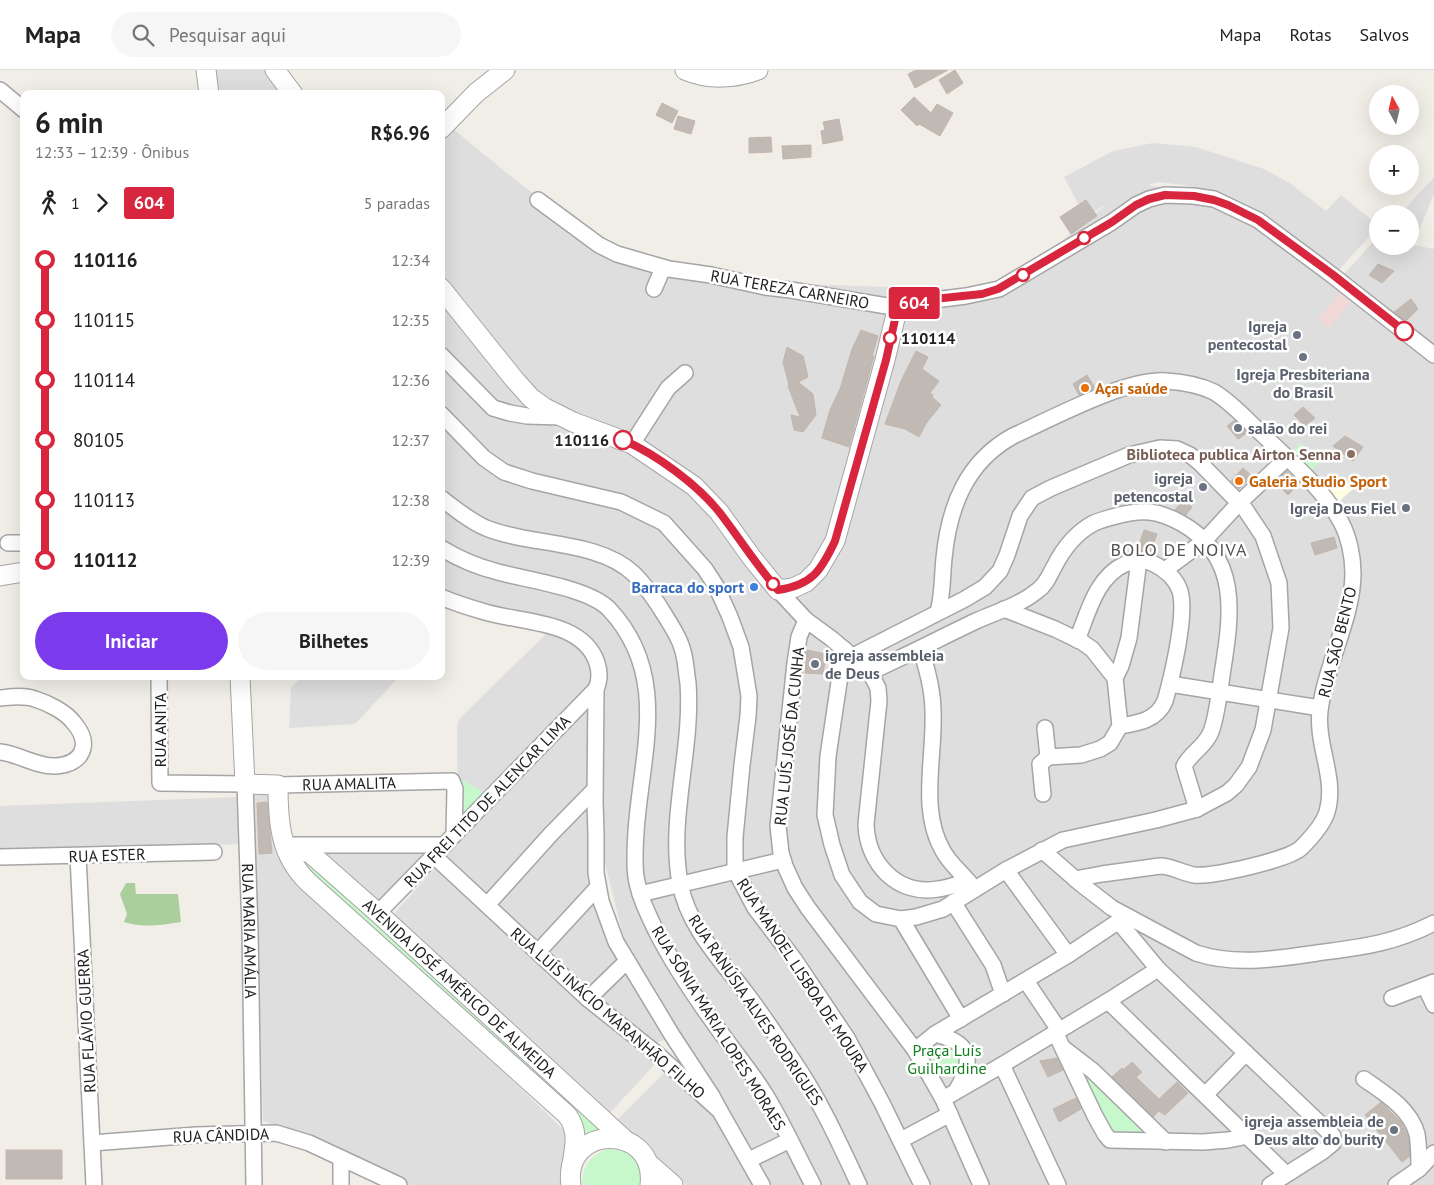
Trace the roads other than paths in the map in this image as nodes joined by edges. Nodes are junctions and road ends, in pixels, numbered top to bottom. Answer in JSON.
{"nodes":[{"id":1,"x":206,"y":70,"type":"edge"},
{"id":2,"x":275,"y":70,"type":"edge"},
{"id":3,"x":505,"y":70,"type":"edge"},
{"id":4,"x":684,"y":70,"type":"edge"},
{"id":5,"x":758,"y":70,"type":"edge"},
{"id":6,"x":0,"y":90,"type":"edge"},
{"id":7,"x":208,"y":90,"type":"edge"},
{"id":8,"x":290,"y":90,"type":"edge"},
{"id":9,"x":20,"y":107,"type":"edge"},
{"id":10,"x":445,"y":124,"type":"edge"},
{"id":11,"x":538,"y":200,"type":"dead end"},
{"id":12,"x":664,"y":268,"type":"junction"},
{"id":13,"x":654,"y":289,"type":"dead end"},
{"id":14,"x":445,"y":293,"type":"edge"},
{"id":15,"x":898,"y":306,"type":"junction"},
{"id":16,"x":1434,"y":355,"type":"edge"},
{"id":17,"x":445,"y":359,"type":"edge"},
{"id":18,"x":685,"y":373,"type":"dead end"},
{"id":19,"x":562,"y":417,"type":"junction"},
{"id":20,"x":445,"y":418,"type":"edge"},
{"id":21,"x":632,"y":444,"type":"junction"},
{"id":22,"x":1287,"y":458,"type":"junction"},
{"id":23,"x":445,"y":501,"type":"edge"},
{"id":24,"x":1240,"y":503,"type":"junction"},
{"id":25,"x":1204,"y":541,"type":"junction"},
{"id":26,"x":8,"y":543,"type":"dead end"},
{"id":27,"x":20,"y":543,"type":"edge"},
{"id":28,"x":445,"y":550,"type":"edge"},
{"id":29,"x":1139,"y":560,"type":"junction"},
{"id":30,"x":1165,"y":570,"type":"junction"},
{"id":31,"x":20,"y":573,"type":"edge"},
{"id":32,"x":0,"y":576,"type":"edge"},
{"id":33,"x":778,"y":590,"type":"junction"},
{"id":34,"x":445,"y":598,"type":"edge"},
{"id":35,"x":1004,"y":609,"type":"junction"},
{"id":36,"x":938,"y":612,"type":"junction"},
{"id":37,"x":806,"y":620,"type":"junction"},
{"id":38,"x":1077,"y":640,"type":"junction"},
{"id":39,"x":921,"y":649,"type":"junction"},
{"id":40,"x":848,"y":653,"type":"junction"},
{"id":41,"x":870,"y":672,"type":"junction"},
{"id":42,"x":1115,"y":678,"type":"junction"},
{"id":43,"x":159,"y":680,"type":"edge"},
{"id":44,"x":240,"y":680,"type":"edge"},
{"id":45,"x":1170,"y":684,"type":"junction"},
{"id":46,"x":596,"y":689,"type":"junction"},
{"id":47,"x":1219,"y":693,"type":"junction"},
{"id":48,"x":0,"y":698,"type":"edge"},
{"id":49,"x":1268,"y":700,"type":"junction"},
{"id":50,"x":1320,"y":708,"type":"junction"},
{"id":51,"x":1120,"y":726,"type":"junction"},
{"id":52,"x":1045,"y":728,"type":"dead end"},
{"id":53,"x":0,"y":752,"type":"edge"},
{"id":54,"x":1048,"y":757,"type":"junction"},
{"id":55,"x":245,"y":784,"type":"junction"},
{"id":56,"x":278,"y":785,"type":"junction"},
{"id":57,"x":595,"y":789,"type":"junction"},
{"id":58,"x":1043,"y":794,"type":"dead end"},
{"id":59,"x":1197,"y":809,"type":"junction"},
{"id":60,"x":450,"y":840,"type":"junction"},
{"id":61,"x":286,"y":848,"type":"junction"},
{"id":62,"x":1042,"y":850,"type":"junction"},
{"id":63,"x":214,"y":852,"type":"dead end"},
{"id":64,"x":78,"y":856,"type":"junction"},
{"id":65,"x":434,"y":856,"type":"junction"},
{"id":66,"x":0,"y":857,"type":"edge"},
{"id":67,"x":783,"y":860,"type":"junction"},
{"id":68,"x":735,"y":870,"type":"junction"},
{"id":69,"x":1006,"y":870,"type":"junction"},
{"id":70,"x":1075,"y":879,"type":"junction"},
{"id":71,"x":680,"y":884,"type":"junction"},
{"id":72,"x":971,"y":885,"type":"junction"},
{"id":73,"x":598,"y":888,"type":"junction"},
{"id":74,"x":640,"y":894,"type":"junction"},
{"id":75,"x":953,"y":902,"type":"junction"},
{"id":76,"x":487,"y":905,"type":"junction"},
{"id":77,"x":378,"y":913,"type":"junction"},
{"id":78,"x":901,"y":919,"type":"junction"},
{"id":79,"x":1122,"y":919,"type":"junction"},
{"id":80,"x":1434,"y":923,"type":"edge"},
{"id":81,"x":538,"y":952,"type":"junction"},
{"id":82,"x":1068,"y":955,"type":"junction"},
{"id":83,"x":627,"y":961,"type":"junction"},
{"id":84,"x":1158,"y":969,"type":"junction"},
{"id":85,"x":1026,"y":981,"type":"junction"},
{"id":86,"x":1429,"y":984,"type":"edge"},
{"id":87,"x":1003,"y":994,"type":"junction"},
{"id":88,"x":588,"y":998,"type":"junction"},
{"id":89,"x":1392,"y":998,"type":"dead end"},
{"id":90,"x":1108,"y":1001,"type":"junction"},
{"id":91,"x":1434,"y":1005,"type":"edge"},
{"id":92,"x":961,"y":1019,"type":"junction"},
{"id":93,"x":1057,"y":1031,"type":"junction"},
{"id":94,"x":935,"y":1034,"type":"junction"},
{"id":95,"x":672,"y":1035,"type":"junction"},
{"id":96,"x":1061,"y":1047,"type":"junction"},
{"id":97,"x":915,"y":1050,"type":"junction"},
{"id":98,"x":1246,"y":1052,"type":"junction"},
{"id":99,"x":656,"y":1053,"type":"junction"},
{"id":100,"x":1002,"y":1065,"type":"junction"},
{"id":101,"x":1364,"y":1079,"type":"dead end"},
{"id":102,"x":1205,"y":1095,"type":"junction"},
{"id":103,"x":949,"y":1096,"type":"junction"},
{"id":104,"x":720,"y":1111,"type":"junction"},
{"id":105,"x":950,"y":1114,"type":"junction"},
{"id":106,"x":253,"y":1132,"type":"junction"},
{"id":107,"x":1248,"y":1136,"type":"junction"},
{"id":108,"x":790,"y":1140,"type":"junction"},
{"id":109,"x":901,"y":1140,"type":"junction"},
{"id":110,"x":626,"y":1141,"type":"junction"},
{"id":111,"x":1166,"y":1142,"type":"junction"},
{"id":112,"x":92,"y":1143,"type":"junction"},
{"id":113,"x":1434,"y":1154,"type":"edge"},
{"id":114,"x":341,"y":1158,"type":"junction"},
{"id":115,"x":749,"y":1160,"type":"junction"},
{"id":116,"x":648,"y":1163,"type":"junction"},
{"id":117,"x":572,"y":1164,"type":"junction"},
{"id":118,"x":1286,"y":1174,"type":"junction"},
{"id":119,"x":1410,"y":1179,"type":"edge"},
{"id":120,"x":94,"y":1185,"type":"edge"},
{"id":121,"x":254,"y":1185,"type":"edge"},
{"id":122,"x":341,"y":1185,"type":"edge"},
{"id":123,"x":399,"y":1185,"type":"edge"},
{"id":124,"x":571,"y":1185,"type":"edge"},
{"id":125,"x":650,"y":1185,"type":"edge"},
{"id":126,"x":672,"y":1185,"type":"edge"},
{"id":127,"x":762,"y":1185,"type":"edge"},
{"id":128,"x":813,"y":1185,"type":"edge"},
{"id":129,"x":859,"y":1185,"type":"edge"},
{"id":130,"x":922,"y":1185,"type":"edge"},
{"id":131,"x":981,"y":1185,"type":"edge"},
{"id":132,"x":1058,"y":1185,"type":"edge"},
{"id":133,"x":1270,"y":1185,"type":"edge"}],
"edges":[{"from":1,"to":7,"type":"street"},
{"from":2,"to":8,"type":"street"},
{"from":3,"to":10,"type":"street"},
{"from":4,"to":5,"type":"street"},
{"from":6,"to":9,"type":"street"},
{"from":11,"to":12,"type":"street","name":"RUA TEREZA CARNEIRO"},
{"from":12,"to":13,"type":"street"},
{"from":12,"to":15,"type":"street","name":"RUA TEREZA CARNEIRO"},
{"from":14,"to":19,"type":"street"},
{"from":15,"to":16,"type":"street","name":"RUA TEREZA CARNEIRO"},
{"from":15,"to":33,"type":"street"},
{"from":17,"to":19,"type":"street"},
{"from":18,"to":21,"type":"street"},
{"from":19,"to":21,"type":"street"},
{"from":20,"to":68,"type":"street","name":"RUA MANOEL LISBOA DE MOURA"},
{"from":21,"to":33,"type":"street"},
{"from":22,"to":24,"type":"street"},
{"from":22,"to":36,"type":"street","name":"RUA SÃO BENTO"},
{"from":22,"to":50,"type":"street","name":"RUA SÃO BENTO"},
{"from":23,"to":71,"type":"street","name":"RUA RANÚSIA ALVES RODRIGUES"},
{"from":24,"to":25,"type":"street"},
{"from":24,"to":36,"type":"street"},
{"from":24,"to":49,"type":"street"},
{"from":25,"to":30,"type":"street"},
{"from":25,"to":35,"type":"street"},
{"from":25,"to":47,"type":"street"},
{"from":26,"to":27,"type":"street"},
{"from":28,"to":74,"type":"street","name":"RUA SÔNIA MARIA LOPES MORAES"},
{"from":29,"to":30,"type":"street"},
{"from":29,"to":38,"type":"street"},
{"from":29,"to":42,"type":"street"},
{"from":30,"to":45,"type":"street"},
{"from":31,"to":32,"type":"street"},
{"from":33,"to":37,"type":"street"},
{"from":34,"to":46,"type":"street"},
{"from":35,"to":38,"type":"street"},
{"from":35,"to":39,"type":"street"},
{"from":36,"to":40,"type":"street"},
{"from":37,"to":40,"type":"street"},
{"from":37,"to":67,"type":"street","name":"RUA LUÍS JOSÉ DA CUNHA"},
{"from":38,"to":42,"type":"street"},
{"from":39,"to":41,"type":"street"},
{"from":39,"to":72,"type":"street"},
{"from":40,"to":41,"type":"street"},
{"from":40,"to":78,"type":"street"},
{"from":41,"to":72,"type":"street"},
{"from":42,"to":51,"type":"street"},
{"from":43,"to":55,"type":"street","name":"RUA ANITA"},
{"from":44,"to":55,"type":"street","name":"RUA MARIA AMÁLIA"},
{"from":45,"to":47,"type":"street"},
{"from":45,"to":51,"type":"street"},
{"from":46,"to":57,"type":"street"},
{"from":46,"to":60,"type":"street","name":"RUA FREI TITO DE ALENCAR LIMA"},
{"from":47,"to":49,"type":"street"},
{"from":47,"to":59,"type":"street"},
{"from":48,"to":53,"type":"street"},
{"from":49,"to":50,"type":"street"},
{"from":49,"to":59,"type":"street"},
{"from":50,"to":70,"type":"street","name":"RUA SÃO BENTO"},
{"from":51,"to":54,"type":"street"},
{"from":52,"to":54,"type":"street"},
{"from":54,"to":58,"type":"street"},
{"from":55,"to":56,"type":"street","name":"RUA AMALITA"},
{"from":55,"to":106,"type":"street","name":"RUA MARIA AMÁLIA"},
{"from":56,"to":60,"type":"street","name":"RUA AMALITA"},
{"from":56,"to":61,"type":"street","name":"AVENIDA JOSÉ AMÉRICO DE ALMEIDA"},
{"from":57,"to":73,"type":"street"},
{"from":57,"to":76,"type":"street"},
{"from":59,"to":62,"type":"street"},
{"from":60,"to":61,"type":"street"},
{"from":60,"to":65,"type":"street","name":"RUA FREI TITO DE ALENCAR LIMA"},
{"from":61,"to":77,"type":"street","name":"AVENIDA JOSÉ AMÉRICO DE ALMEIDA"},
{"from":61,"to":117,"type":"street","name":"AVENIDA JOSÉ AMÉRICO DE ALMEIDA"},
{"from":62,"to":69,"type":"street"},
{"from":62,"to":70,"type":"street"},
{"from":63,"to":64,"type":"street","name":"RUA ESTER"},
{"from":64,"to":66,"type":"street","name":"RUA ESTER"},
{"from":64,"to":112,"type":"street","name":"RUA FLÁVIO GUERRA"},
{"from":65,"to":76,"type":"street","name":"RUA LUÍS INÁCIO MARANHÃO FILHO"},
{"from":65,"to":77,"type":"street","name":"RUA FREI TITO DE ALENCAR LIMA"},
{"from":67,"to":68,"type":"street"},
{"from":67,"to":97,"type":"street","name":"RUA LUÍS JOSÉ DA CUNHA"},
{"from":68,"to":71,"type":"street"},
{"from":68,"to":109,"type":"street","name":"RUA MANOEL LISBOA DE MOURA"},
{"from":69,"to":72,"type":"street"},
{"from":69,"to":82,"type":"street"},
{"from":70,"to":79,"type":"street"},
{"from":71,"to":74,"type":"street"},
{"from":71,"to":129,"type":"street","name":"RUA RANÚSIA ALVES RODRIGUES"},
{"from":72,"to":75,"type":"street"},
{"from":73,"to":81,"type":"street"},
{"from":73,"to":83,"type":"street"},
{"from":74,"to":108,"type":"street","name":"RUA SÔNIA MARIA LOPES MORAES"},
{"from":75,"to":78,"type":"street"},
{"from":75,"to":87,"type":"street"},
{"from":76,"to":81,"type":"street","name":"RUA LUÍS INÁCIO MARANHÃO FILHO"},
{"from":77,"to":110,"type":"street","name":"AVENIDA JOSÉ AMÉRICO DE ALMEIDA"},
{"from":78,"to":92,"type":"street"},
{"from":79,"to":80,"type":"street"},
{"from":79,"to":82,"type":"street"},
{"from":79,"to":84,"type":"street"},
{"from":81,"to":88,"type":"street","name":"RUA LUÍS INÁCIO MARANHÃO FILHO"},
{"from":82,"to":85,"type":"street"},
{"from":83,"to":88,"type":"street"},
{"from":83,"to":95,"type":"street"},
{"from":84,"to":90,"type":"street"},
{"from":84,"to":98,"type":"street"},
{"from":85,"to":87,"type":"street"},
{"from":85,"to":93,"type":"street"},
{"from":86,"to":89,"type":"street"},
{"from":86,"to":91,"type":"street"},
{"from":87,"to":92,"type":"street"},
{"from":88,"to":99,"type":"street","name":"RUA LUÍS INÁCIO MARANHÃO FILHO"},
{"from":90,"to":93,"type":"street"},
{"from":90,"to":102,"type":"street"},
{"from":92,"to":94,"type":"street"},
{"from":93,"to":96,"type":"street"},
{"from":93,"to":100,"type":"street"},
{"from":94,"to":97,"type":"street"},
{"from":94,"to":103,"type":"street"},
{"from":95,"to":99,"type":"street"},
{"from":95,"to":104,"type":"street"},
{"from":96,"to":111,"type":"street"},
{"from":96,"to":111,"type":"street"},
{"from":97,"to":103,"type":"street","name":"RUA LUÍS JOSÉ DA CUNHA"},
{"from":98,"to":102,"type":"street"},
{"from":98,"to":118,"type":"street"},
{"from":99,"to":104,"type":"street","name":"RUA LUÍS INÁCIO MARANHÃO FILHO"},
{"from":100,"to":103,"type":"street"},
{"from":100,"to":132,"type":"street"},
{"from":101,"to":119,"type":"street"},
{"from":102,"to":107,"type":"street"},
{"from":103,"to":105,"type":"street","name":"RUA LUÍS JOSÉ DA CUNHA"},
{"from":104,"to":115,"type":"street","name":"RUA LUÍS INÁCIO MARANHÃO FILHO"},
{"from":105,"to":109,"type":"street"},
{"from":105,"to":131,"type":"street","name":"RUA LUÍS JOSÉ DA CUNHA"},
{"from":106,"to":112,"type":"street","name":"RUA CÂNDIDA"},
{"from":106,"to":114,"type":"street","name":"RUA CÂNDIDA"},
{"from":106,"to":121,"type":"street","name":"RUA MARIA AMÁLIA"},
{"from":107,"to":111,"type":"street"},
{"from":107,"to":118,"type":"street"},
{"from":108,"to":115,"type":"street"},
{"from":108,"to":128,"type":"street","name":"RUA SÔNIA MARIA LOPES MORAES"},
{"from":109,"to":130,"type":"street","name":"RUA MANOEL LISBOA DE MOURA"},
{"from":110,"to":116,"type":"street","name":"AVENIDA JOSÉ AMÉRICO DE ALMEIDA"},
{"from":110,"to":117,"type":"street"},
{"from":112,"to":120,"type":"street","name":"RUA FLÁVIO GUERRA"},
{"from":113,"to":119,"type":"street"},
{"from":114,"to":122,"type":"street"},
{"from":114,"to":123,"type":"street","name":"RUA CÂNDIDA"},
{"from":115,"to":127,"type":"street","name":"RUA LUÍS INÁCIO MARANHÃO FILHO"},
{"from":116,"to":125,"type":"street"},
{"from":116,"to":126,"type":"street"},
{"from":117,"to":124,"type":"street","name":"AVENIDA JOSÉ AMÉRICO DE ALMEIDA"},
{"from":118,"to":133,"type":"street"}]}
